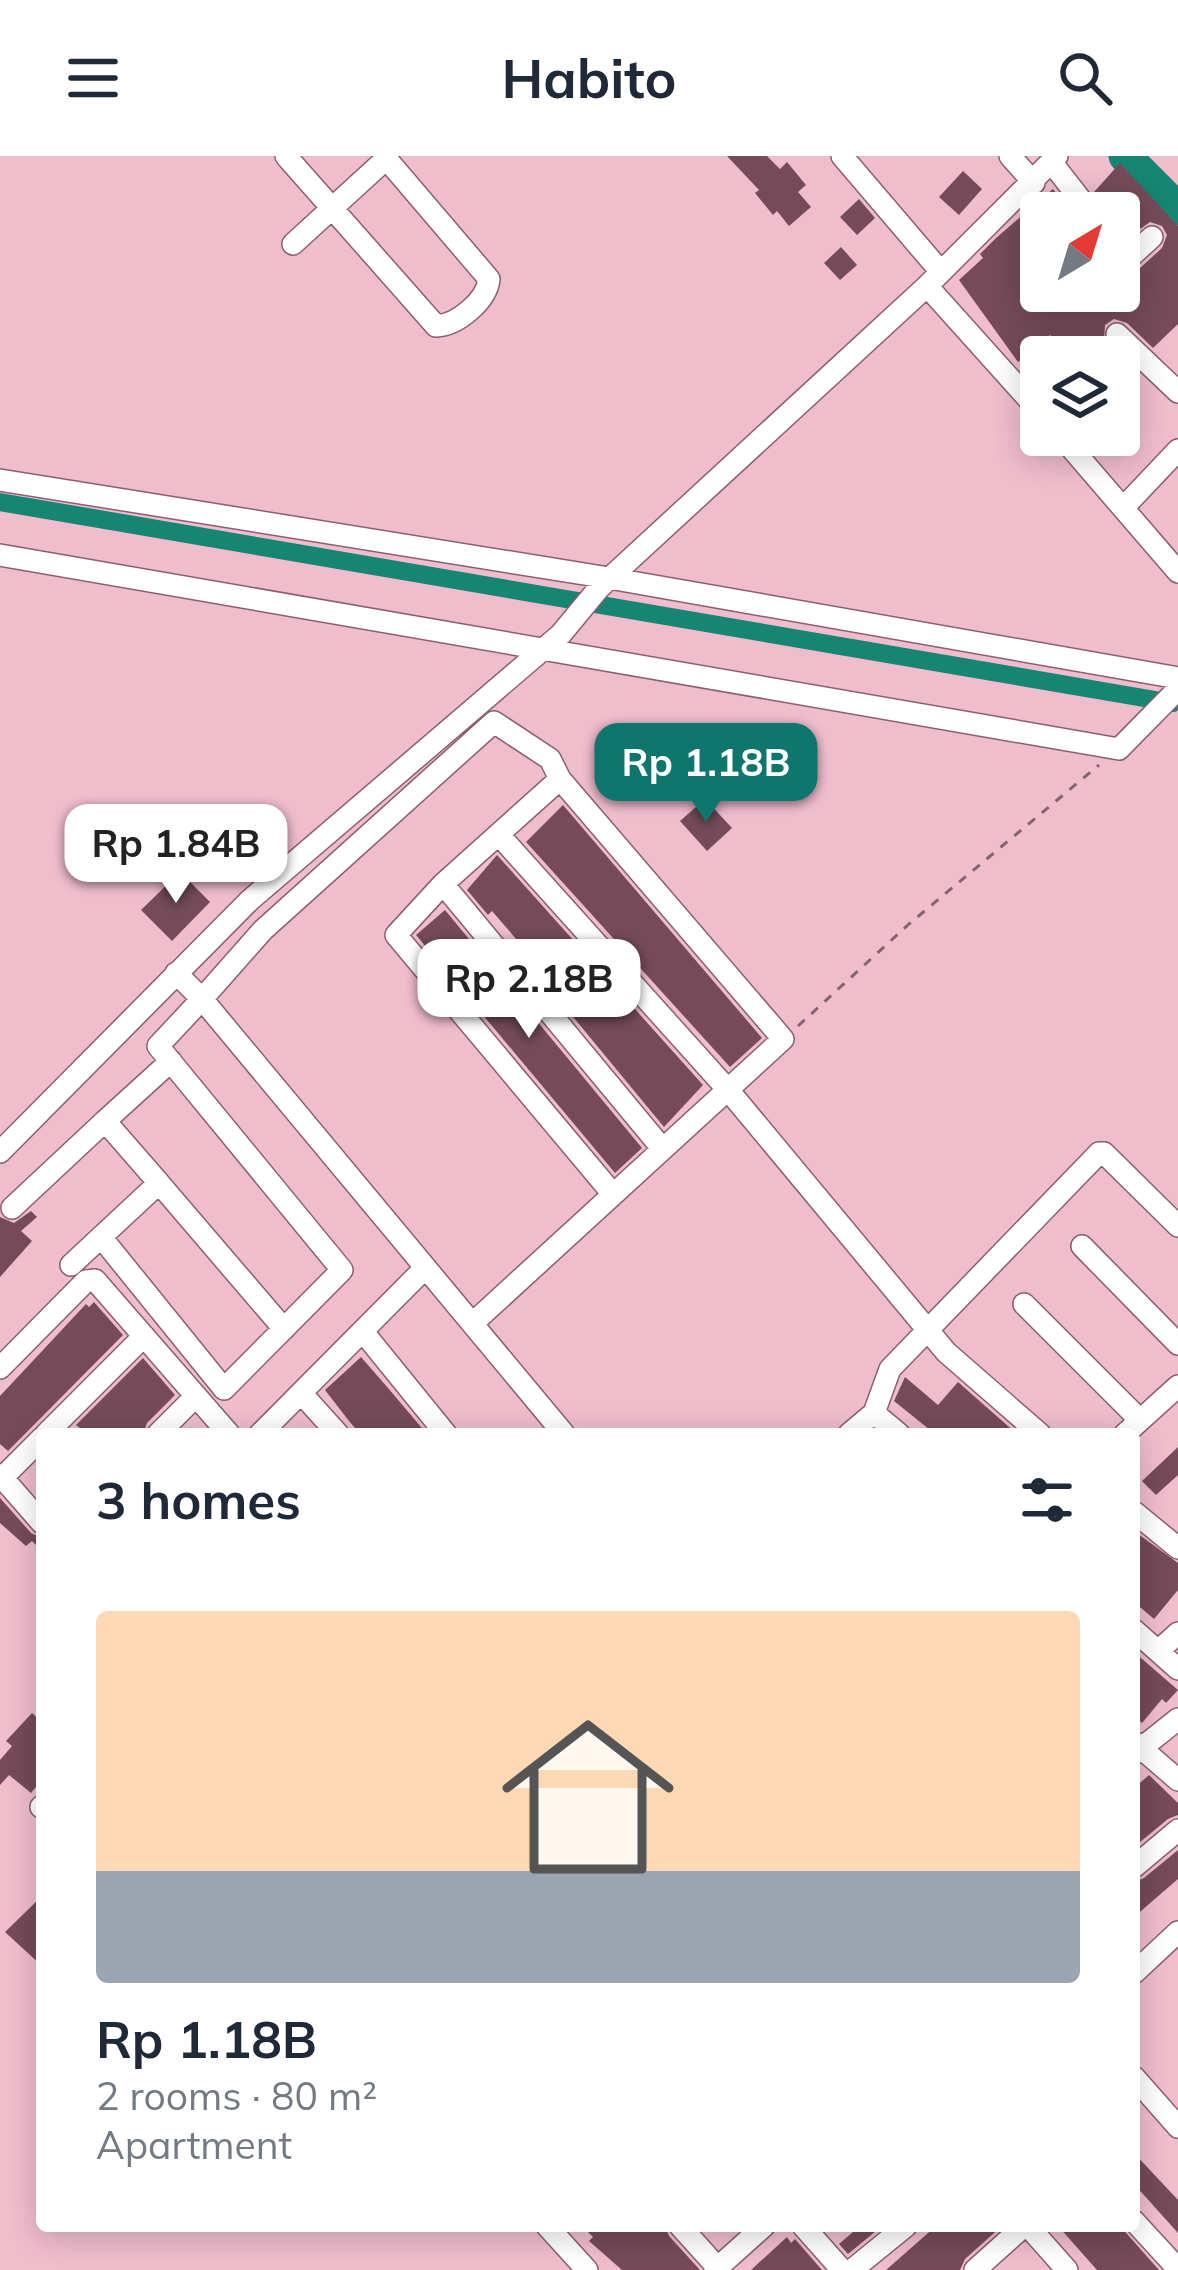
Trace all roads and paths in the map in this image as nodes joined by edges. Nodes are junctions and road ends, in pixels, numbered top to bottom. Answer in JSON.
{"nodes":[{"id":1,"x":286,"y":156,"type":"edge"},
{"id":2,"x":842,"y":156,"type":"edge"},
{"id":3,"x":1010,"y":156,"type":"edge"},
{"id":4,"x":385,"y":157,"type":"edge"},
{"id":5,"x":1054,"y":160,"type":"edge"},
{"id":6,"x":1034,"y":182,"type":"junction"},
{"id":7,"x":1076,"y":192,"type":"edge"},
{"id":8,"x":334,"y":209,"type":"junction"},
{"id":9,"x":1152,"y":237,"type":"dead end"},
{"id":10,"x":293,"y":244,"type":"dead end"},
{"id":11,"x":1140,"y":245,"type":"edge"},
{"id":12,"x":934,"y":279,"type":"junction"},
{"id":13,"x":1117,"y":334,"type":"dead end"},
{"id":14,"x":1020,"y":387,"type":"edge"},
{"id":15,"x":1178,"y":392,"type":"edge"},
{"id":16,"x":1178,"y":450,"type":"edge"},
{"id":17,"x":1079,"y":456,"type":"edge"},
{"id":18,"x":0,"y":479,"type":"edge"},
{"id":19,"x":1124,"y":506,"type":"junction"},
{"id":20,"x":0,"y":555,"type":"edge"},
{"id":21,"x":1178,"y":572,"type":"edge"},
{"id":22,"x":604,"y":583,"type":"junction"},
{"id":23,"x":552,"y":641,"type":"junction"},
{"id":24,"x":519,"y":669,"type":"junction"},
{"id":25,"x":1178,"y":678,"type":"edge"},
{"id":26,"x":1178,"y":689,"type":"edge"},
{"id":27,"x":494,"y":722,"type":"junction"},
{"id":28,"x":1119,"y":748,"type":"junction"},
{"id":29,"x":560,"y":779,"type":"junction"},
{"id":30,"x":499,"y":835,"type":"junction"},
{"id":31,"x":443,"y":884,"type":"junction"},
{"id":32,"x":176,"y":973,"type":"junction"},
{"id":33,"x":202,"y":999,"type":"junction"},
{"id":34,"x":783,"y":1039,"type":"junction"},
{"id":35,"x":170,"y":1061,"type":"junction"},
{"id":36,"x":729,"y":1091,"type":"junction"},
{"id":37,"x":105,"y":1120,"type":"junction"},
{"id":38,"x":661,"y":1147,"type":"junction"},
{"id":39,"x":0,"y":1152,"type":"edge"},
{"id":40,"x":159,"y":1184,"type":"junction"},
{"id":41,"x":612,"y":1193,"type":"junction"},
{"id":42,"x":12,"y":1208,"type":"dead end"},
{"id":43,"x":1178,"y":1226,"type":"edge"},
{"id":44,"x":101,"y":1238,"type":"junction"},
{"id":45,"x":1082,"y":1246,"type":"dead end"},
{"id":46,"x":71,"y":1265,"type":"dead end"},
{"id":47,"x":425,"y":1268,"type":"junction"},
{"id":48,"x":1024,"y":1304,"type":"dead end"},
{"id":49,"x":474,"y":1322,"type":"junction"},
{"id":50,"x":284,"y":1329,"type":"junction"},
{"id":51,"x":926,"y":1330,"type":"junction"},
{"id":52,"x":364,"y":1333,"type":"junction"},
{"id":53,"x":144,"y":1336,"type":"junction"},
{"id":54,"x":1178,"y":1344,"type":"edge"},
{"id":55,"x":0,"y":1368,"type":"edge"},
{"id":56,"x":1178,"y":1386,"type":"edge"},
{"id":57,"x":302,"y":1394,"type":"junction"},
{"id":58,"x":196,"y":1396,"type":"junction"},
{"id":59,"x":874,"y":1414,"type":"junction"},
{"id":60,"x":1133,"y":1427,"type":"edge"},
{"id":61,"x":52,"y":1428,"type":"edge"},
{"id":62,"x":164,"y":1428,"type":"edge"},
{"id":63,"x":225,"y":1428,"type":"edge"},
{"id":64,"x":266,"y":1428,"type":"edge"},
{"id":65,"x":333,"y":1428,"type":"edge"},
{"id":66,"x":441,"y":1428,"type":"edge"},
{"id":67,"x":559,"y":1428,"type":"edge"},
{"id":68,"x":856,"y":1428,"type":"edge"},
{"id":69,"x":892,"y":1428,"type":"edge"},
{"id":70,"x":1033,"y":1428,"type":"edge"},
{"id":71,"x":36,"y":1444,"type":"edge"},
{"id":72,"x":1,"y":1477,"type":"edge"},
{"id":73,"x":36,"y":1515,"type":"edge"},
{"id":74,"x":1140,"y":1516,"type":"edge"},
{"id":75,"x":1178,"y":1548,"type":"edge"},
{"id":76,"x":1178,"y":1633,"type":"edge"},
{"id":77,"x":1140,"y":1635,"type":"edge"},
{"id":78,"x":1158,"y":1651,"type":"junction"},
{"id":79,"x":1178,"y":1669,"type":"edge"},
{"id":80,"x":1178,"y":1719,"type":"edge"},
{"id":81,"x":1140,"y":1745,"type":"edge"},
{"id":82,"x":1140,"y":1751,"type":"edge"},
{"id":83,"x":1178,"y":1780,"type":"edge"},
{"id":84,"x":1178,"y":1830,"type":"edge"},
{"id":85,"x":1140,"y":1862,"type":"edge"},
{"id":86,"x":1178,"y":1932,"type":"edge"},
{"id":87,"x":1140,"y":1943,"type":"edge"},
{"id":88,"x":1151,"y":1955,"type":"junction"},
{"id":89,"x":1140,"y":1967,"type":"edge"},
{"id":90,"x":1140,"y":2084,"type":"edge"},
{"id":91,"x":1178,"y":2127,"type":"edge"},
{"id":92,"x":1140,"y":2228,"type":"edge"},
{"id":93,"x":552,"y":2232,"type":"edge"},
{"id":94,"x":685,"y":2232,"type":"edge"},
{"id":95,"x":757,"y":2232,"type":"edge"},
{"id":96,"x":808,"y":2232,"type":"edge"},
{"id":97,"x":899,"y":2232,"type":"edge"},
{"id":98,"x":1019,"y":2232,"type":"edge"},
{"id":99,"x":1032,"y":2232,"type":"edge"},
{"id":100,"x":717,"y":2269,"type":"edge"},
{"id":101,"x":1178,"y":2269,"type":"edge"},
{"id":102,"x":587,"y":2270,"type":"edge"},
{"id":103,"x":842,"y":2270,"type":"edge"},
{"id":104,"x":852,"y":2270,"type":"edge"},
{"id":105,"x":975,"y":2270,"type":"edge"},
{"id":106,"x":1067,"y":2270,"type":"edge"}],
"edges":[{"from":1,"to":8,"type":"street"},
{"from":2,"to":12,"type":"street"},
{"from":3,"to":6,"type":"street"},
{"from":4,"to":8,"type":"street"},
{"from":4,"to":8,"type":"street"},
{"from":5,"to":6,"type":"street"},
{"from":5,"to":7,"type":"street"},
{"from":6,"to":12,"type":"street"},
{"from":8,"to":10,"type":"street"},
{"from":9,"to":11,"type":"street"},
{"from":12,"to":14,"type":"street"},
{"from":12,"to":22,"type":"street"},
{"from":13,"to":15,"type":"street"},
{"from":16,"to":19,"type":"street"},
{"from":17,"to":19,"type":"street"},
{"from":18,"to":22,"type":"street"},
{"from":19,"to":21,"type":"street"},
{"from":20,"to":23,"type":"street"},
{"from":22,"to":23,"type":"street"},
{"from":22,"to":25,"type":"street"},
{"from":23,"to":24,"type":"street"},
{"from":23,"to":28,"type":"street"},
{"from":24,"to":27,"type":"street"},
{"from":24,"to":32,"type":"street"},
{"from":26,"to":28,"type":"street"},
{"from":27,"to":29,"type":"street"},
{"from":27,"to":33,"type":"street"},
{"from":28,"to":34,"type":"path"},
{"from":29,"to":30,"type":"street"},
{"from":29,"to":34,"type":"street"},
{"from":30,"to":31,"type":"street"},
{"from":30,"to":36,"type":"street"},
{"from":31,"to":38,"type":"street"},
{"from":31,"to":41,"type":"street"},
{"from":32,"to":33,"type":"street"},
{"from":32,"to":39,"type":"street"},
{"from":33,"to":35,"type":"street"},
{"from":33,"to":47,"type":"street"},
{"from":34,"to":36,"type":"street"},
{"from":35,"to":37,"type":"street"},
{"from":35,"to":50,"type":"street"},
{"from":36,"to":38,"type":"street"},
{"from":36,"to":51,"type":"street"},
{"from":37,"to":40,"type":"street"},
{"from":37,"to":42,"type":"street"},
{"from":38,"to":41,"type":"street"},
{"from":40,"to":44,"type":"street"},
{"from":40,"to":50,"type":"street"},
{"from":41,"to":49,"type":"street"},
{"from":43,"to":51,"type":"street"},
{"from":44,"to":46,"type":"street"},
{"from":44,"to":50,"type":"street"},
{"from":45,"to":54,"type":"street"},
{"from":47,"to":49,"type":"street"},
{"from":47,"to":52,"type":"street"},
{"from":48,"to":60,"type":"street"},
{"from":49,"to":67,"type":"street"},
{"from":51,"to":59,"type":"street"},
{"from":51,"to":70,"type":"street"},
{"from":52,"to":57,"type":"street"},
{"from":52,"to":66,"type":"street"},
{"from":53,"to":55,"type":"street"},
{"from":53,"to":58,"type":"street"},
{"from":53,"to":61,"type":"street"},
{"from":56,"to":60,"type":"street"},
{"from":57,"to":64,"type":"street"},
{"from":57,"to":65,"type":"street"},
{"from":58,"to":62,"type":"street"},
{"from":58,"to":63,"type":"street"},
{"from":59,"to":68,"type":"street"},
{"from":59,"to":69,"type":"street"},
{"from":71,"to":72,"type":"street"},
{"from":72,"to":73,"type":"street"},
{"from":74,"to":75,"type":"street"},
{"from":76,"to":78,"type":"street"},
{"from":77,"to":78,"type":"street"},
{"from":78,"to":79,"type":"street"},
{"from":80,"to":81,"type":"street"},
{"from":82,"to":83,"type":"street"},
{"from":84,"to":85,"type":"street"},
{"from":86,"to":88,"type":"street"},
{"from":87,"to":88,"type":"street"},
{"from":88,"to":89,"type":"street"},
{"from":90,"to":91,"type":"street"},
{"from":92,"to":101,"type":"street"},
{"from":93,"to":102,"type":"street"},
{"from":94,"to":100,"type":"street"},
{"from":95,"to":100,"type":"street"},
{"from":96,"to":103,"type":"street"},
{"from":97,"to":104,"type":"street"},
{"from":98,"to":105,"type":"street"},
{"from":99,"to":106,"type":"street"}]}
